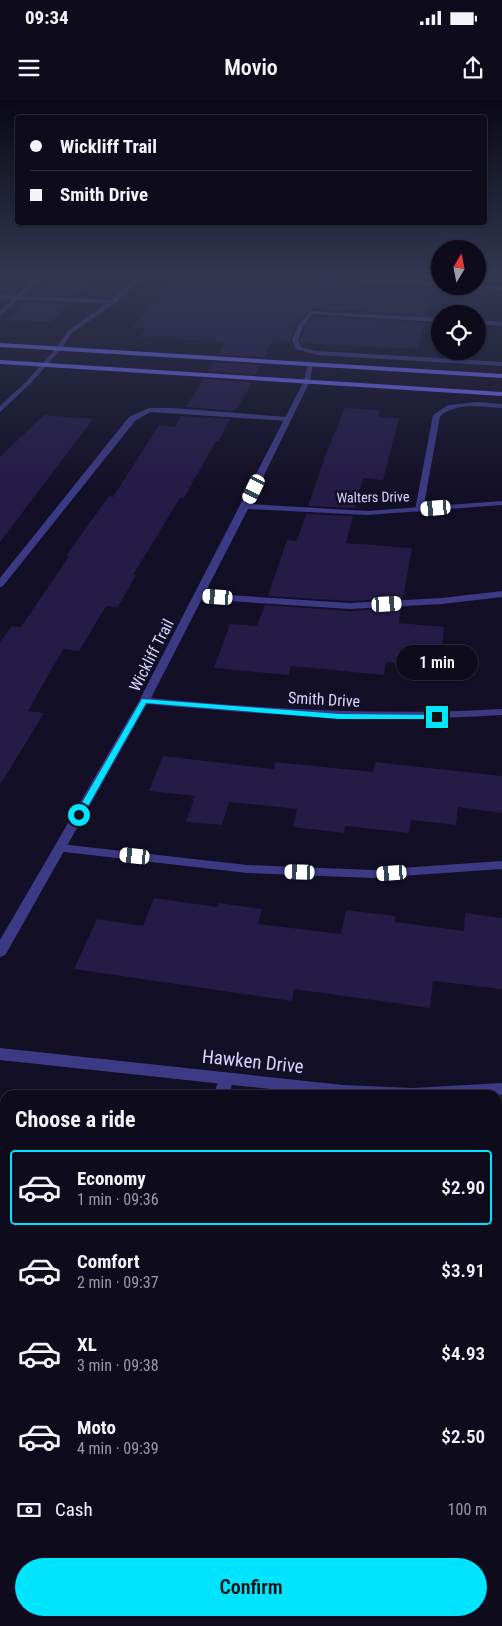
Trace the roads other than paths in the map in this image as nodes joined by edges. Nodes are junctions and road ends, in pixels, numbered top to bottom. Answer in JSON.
{"nodes":[{"id":1,"x":59,"y":348,"type":"edge"},
{"id":2,"x":62,"y":348,"type":"edge"},
{"id":3,"x":299,"y":348,"type":"edge"},
{"id":4,"x":431,"y":360,"type":"edge"},
{"id":5,"x":435,"y":360,"type":"edge"},
{"id":6,"x":0,"y":362,"type":"edge"},
{"id":7,"x":44,"y":364,"type":"junction"},
{"id":8,"x":310,"y":364,"type":"junction"},
{"id":9,"x":502,"y":364,"type":"edge"},
{"id":10,"x":502,"y":376,"type":"edge"},
{"id":11,"x":307,"y":381,"type":"junction"},
{"id":12,"x":502,"y":394,"type":"edge"},
{"id":13,"x":4,"y":402,"type":"edge"},
{"id":14,"x":502,"y":406,"type":"edge"},
{"id":15,"x":0,"y":410,"type":"edge"},
{"id":16,"x":287,"y":419,"type":"junction"},
{"id":17,"x":502,"y":503,"type":"edge"},
{"id":18,"x":245,"y":506,"type":"junction"},
{"id":19,"x":419,"y":510,"type":"junction"},
{"id":20,"x":0,"y":584,"type":"edge"},
{"id":21,"x":502,"y":594,"type":"edge"},
{"id":22,"x":198,"y":596,"type":"junction"},
{"id":23,"x":144,"y":701,"type":"junction"},
{"id":24,"x":502,"y":712,"type":"edge"},
{"id":25,"x":60,"y":848,"type":"junction"},
{"id":26,"x":502,"y":865,"type":"edge"},
{"id":27,"x":0,"y":952,"type":"edge"},
{"id":28,"x":0,"y":1054,"type":"edge"},
{"id":29,"x":225,"y":1078,"type":"junction"},
{"id":30,"x":502,"y":1088,"type":"edge"},
{"id":31,"x":223,"y":1090,"type":"edge"},
{"id":32,"x":334,"y":1090,"type":"edge"},
{"id":33,"x":473,"y":1090,"type":"edge"}],
"edges":[{"from":1,"to":7,"type":"street"},
{"from":2,"to":8,"type":"main road"},
{"from":3,"to":4,"type":"street"},
{"from":5,"to":9,"type":"street"},
{"from":6,"to":7,"type":"main road"},
{"from":7,"to":11,"type":"main road"},
{"from":7,"to":13,"type":"street"},
{"from":8,"to":10,"type":"main road"},
{"from":8,"to":11,"type":"street","name":"Wickliff Trail"},
{"from":11,"to":12,"type":"main road"},
{"from":11,"to":16,"type":"street","name":"Wickliff Trail"},
{"from":13,"to":15,"type":"street"},
{"from":14,"to":19,"type":"street"},
{"from":16,"to":18,"type":"street","name":"Wickliff Trail"},
{"from":16,"to":20,"type":"street"},
{"from":17,"to":19,"type":"street","name":"Walters Drive"},
{"from":18,"to":19,"type":"street","name":"Walters Drive"},
{"from":18,"to":22,"type":"street","name":"Wickliff Trail"},
{"from":21,"to":22,"type":"street"},
{"from":22,"to":23,"type":"street","name":"Wickliff Trail"},
{"from":23,"to":24,"type":"street","name":"Smith Drive"},
{"from":23,"to":25,"type":"street","name":"Wickliff Trail"},
{"from":25,"to":26,"type":"street"},
{"from":25,"to":27,"type":"street","name":"Wickliff Trail"},
{"from":28,"to":29,"type":"street","name":"Hawken Drive"},
{"from":29,"to":31,"type":"street"},
{"from":29,"to":32,"type":"street","name":"Hawken Drive"},
{"from":30,"to":33,"type":"street","name":"Hawken Drive"}]}
